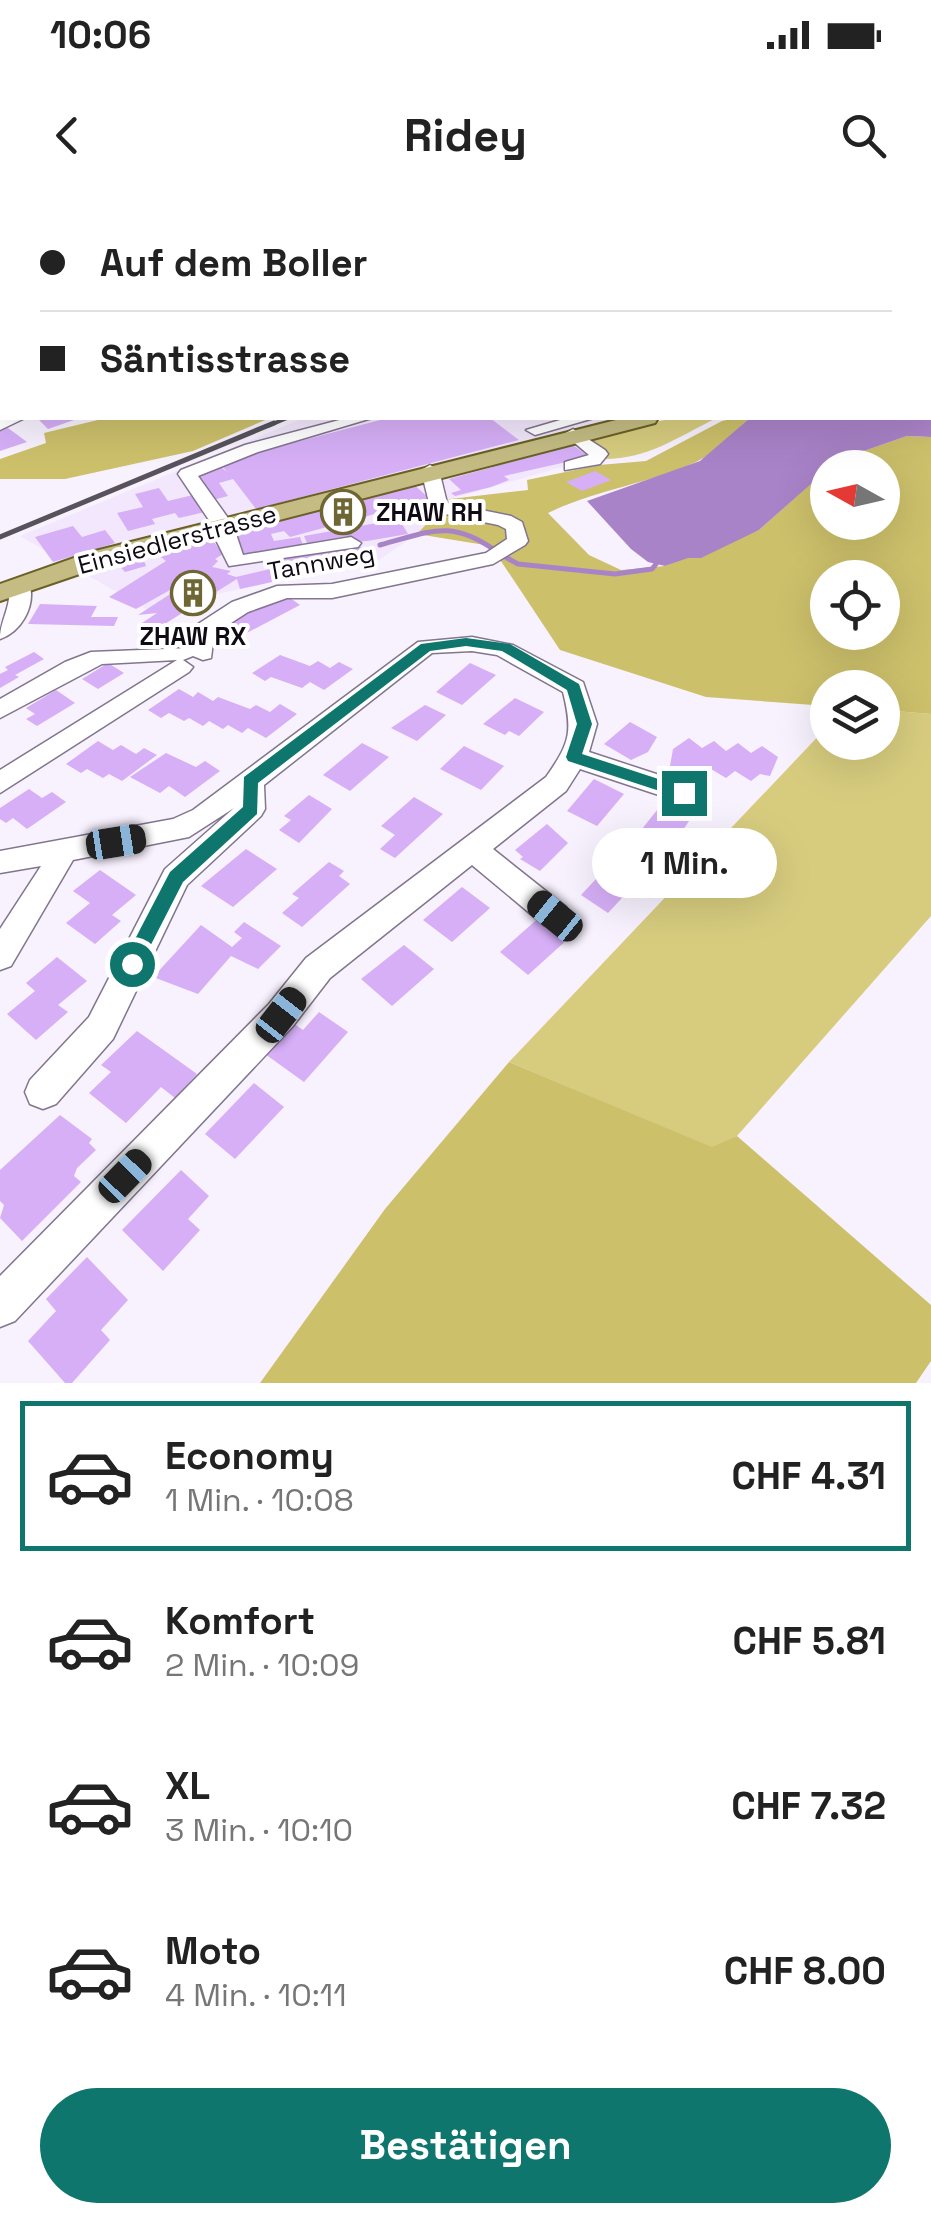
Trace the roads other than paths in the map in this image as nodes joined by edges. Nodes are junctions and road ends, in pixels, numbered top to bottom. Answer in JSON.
{"nodes":[{"id":1,"x":358,"y":420,"type":"edge"},
{"id":2,"x":525,"y":420,"type":"edge"},
{"id":3,"x":633,"y":420,"type":"edge"},
{"id":4,"x":561,"y":430,"type":"edge"},
{"id":5,"x":571,"y":466,"type":"dead end"},
{"id":6,"x":430,"y":470,"type":"junction"},
{"id":7,"x":221,"y":526,"type":"junction"},
{"id":8,"x":351,"y":542,"type":"dead end"},
{"id":9,"x":10,"y":590,"type":"edge"},
{"id":10,"x":0,"y":632,"type":"edge"},
{"id":11,"x":189,"y":658,"type":"junction"},
{"id":12,"x":0,"y":710,"type":"edge"},
{"id":13,"x":574,"y":757,"type":"junction"},
{"id":14,"x":250,"y":781,"type":"junction"},
{"id":15,"x":0,"y":783,"type":"edge"},
{"id":16,"x":684,"y":793,"type":"dead end"},
{"id":17,"x":472,"y":848,"type":"junction"},
{"id":18,"x":61,"y":850,"type":"junction"},
{"id":19,"x":0,"y":862,"type":"edge"},
{"id":20,"x":555,"y":916,"type":"dead end"},
{"id":21,"x":0,"y":956,"type":"edge"},
{"id":22,"x":43,"y":1092,"type":"dead end"},
{"id":23,"x":0,"y":1306,"type":"edge"}],
"edges":[{"from":1,"to":7,"type":"street"},
{"from":2,"to":4,"type":"street"},
{"from":3,"to":4,"type":"main road","name":"Einsiedlerstrasse"},
{"from":4,"to":5,"type":"street"},
{"from":4,"to":6,"type":"main road","name":"Einsiedlerstrasse"},
{"from":6,"to":7,"type":"main road","name":"Einsiedlerstrasse"},
{"from":6,"to":11,"type":"street","name":"Tannweg"},
{"from":7,"to":8,"type":"street"},
{"from":7,"to":9,"type":"main road","name":"Einsiedlerstrasse"},
{"from":9,"to":10,"type":"street"},
{"from":11,"to":12,"type":"street"},
{"from":11,"to":15,"type":"street"},
{"from":13,"to":14,"type":"street"},
{"from":13,"to":16,"type":"street"},
{"from":13,"to":17,"type":"street"},
{"from":14,"to":18,"type":"street"},
{"from":14,"to":22,"type":"street"},
{"from":17,"to":20,"type":"street"},
{"from":17,"to":23,"type":"street"},
{"from":18,"to":19,"type":"street"},
{"from":18,"to":21,"type":"street"}]}
